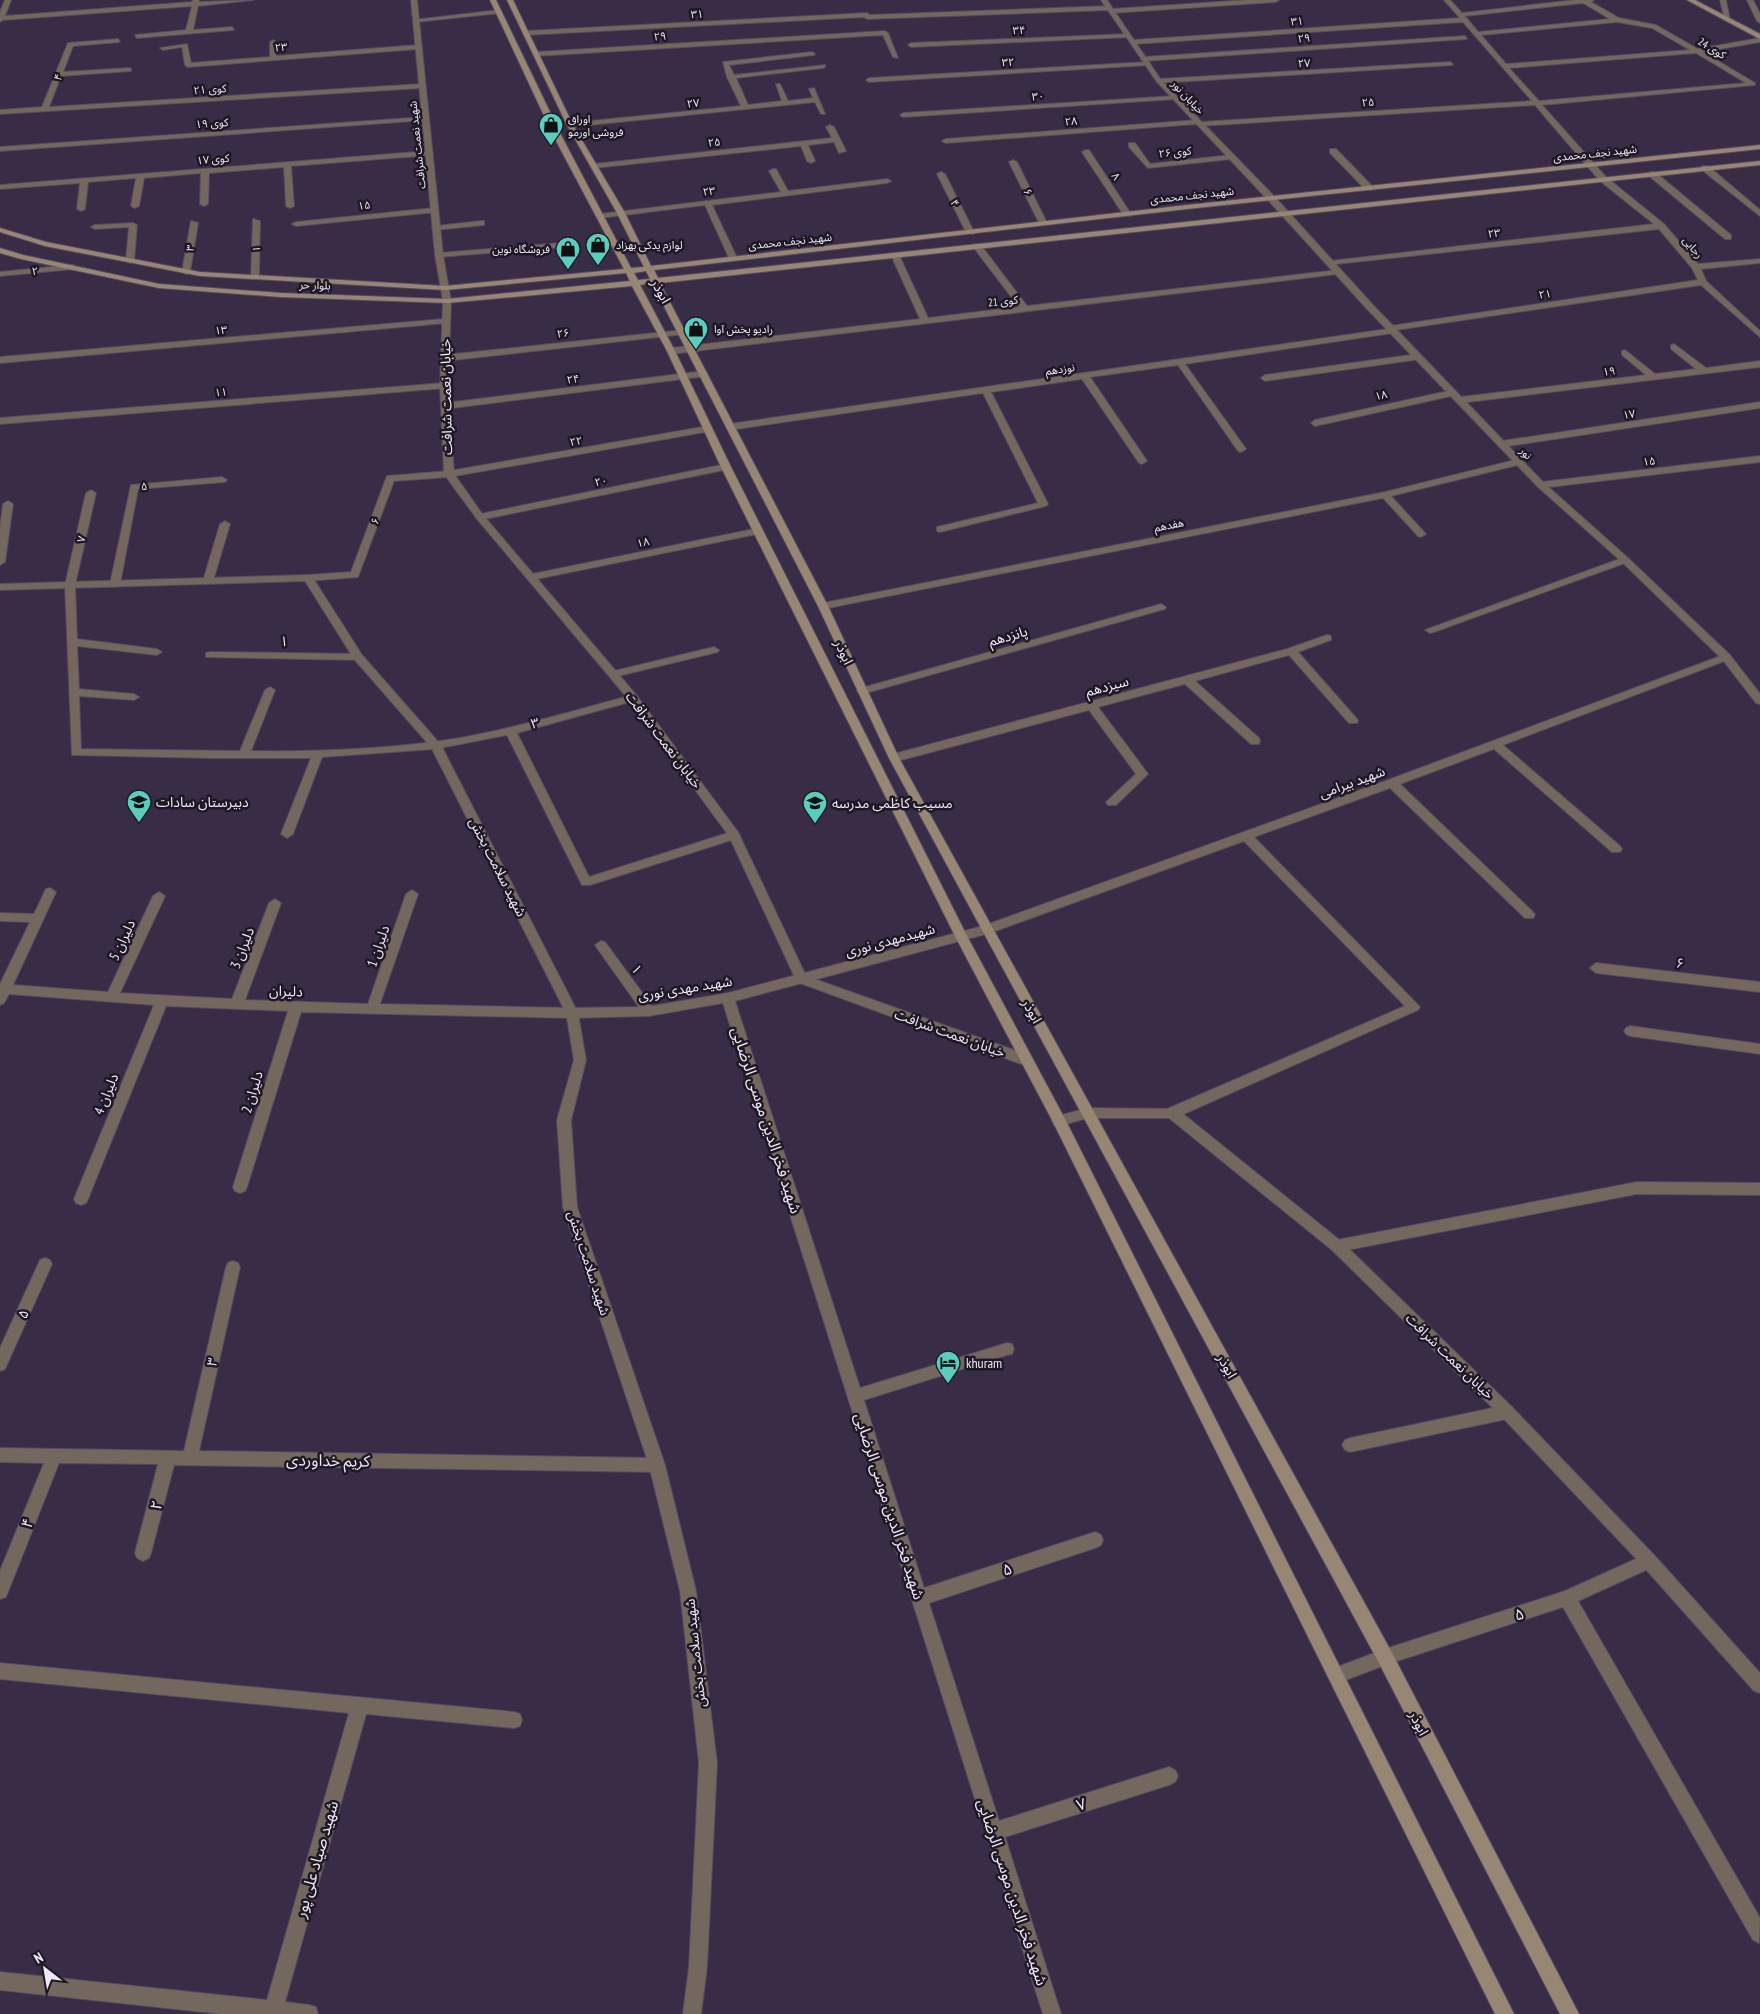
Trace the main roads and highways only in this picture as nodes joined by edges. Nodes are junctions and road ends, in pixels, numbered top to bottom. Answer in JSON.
{"nodes":[{"id":1,"x":493,"y":0,"type":"edge"},
{"id":2,"x":510,"y":0,"type":"edge"},
{"id":3,"x":1690,"y":0,"type":"edge"},
{"id":4,"x":1760,"y":39,"type":"edge"},
{"id":5,"x":573,"y":130,"type":"junction"},
{"id":6,"x":558,"y":137,"type":"junction"},
{"id":7,"x":1760,"y":147,"type":"edge"},
{"id":8,"x":1760,"y":163,"type":"edge"},
{"id":9,"x":0,"y":230,"type":"edge"},
{"id":10,"x":970,"y":232,"type":"junction"},
{"id":11,"x":45,"y":244,"type":"junction"},
{"id":12,"x":978,"y":246,"type":"junction"},
{"id":13,"x":0,"y":250,"type":"edge"},
{"id":14,"x":21,"y":257,"type":"junction"},
{"id":15,"x":648,"y":268,"type":"junction"},
{"id":16,"x":630,"y":277,"type":"junction"},
{"id":17,"x":655,"y":281,"type":"junction"},
{"id":18,"x":1505,"y":2014,"type":"edge"},
{"id":19,"x":1570,"y":2014,"type":"edge"}],
"edges":[{"from":1,"to":6,"type":"main road","name":"ابوذر"},
{"from":2,"to":5,"type":"main road","name":"ابوذر"},
{"from":3,"to":4,"type":"main road"},
{"from":5,"to":6,"type":"main road"},
{"from":5,"to":15,"type":"main road","name":"ابوذر"},
{"from":6,"to":16,"type":"main road","name":"ابوذر"},
{"from":7,"to":10,"type":"main road","name":"شهید نجف محمدی"},
{"from":8,"to":12,"type":"main road","name":"شهید نجف محمدی"},
{"from":9,"to":11,"type":"main road","name":"بلوار حر"},
{"from":10,"to":12,"type":"main road"},
{"from":10,"to":15,"type":"main road","name":"شهید نجف محمدی"},
{"from":11,"to":14,"type":"main road"},
{"from":11,"to":16,"type":"main road","name":"بلوار حر"},
{"from":12,"to":17,"type":"main road","name":"شهید نجف محمدی"},
{"from":13,"to":14,"type":"main road","name":"بلوار حر"},
{"from":14,"to":16,"type":"main road","name":"بلوار حر"},
{"from":15,"to":16,"type":"main road","name":"شهید نجف محمدی"},
{"from":15,"to":17,"type":"main road","name":"ابوذر"},
{"from":16,"to":17,"type":"main road","name":"شهید نجف محمدی"},
{"from":16,"to":18,"type":"main road","name":"ابوذر"},
{"from":17,"to":19,"type":"main road","name":"ابوذر"}]}
